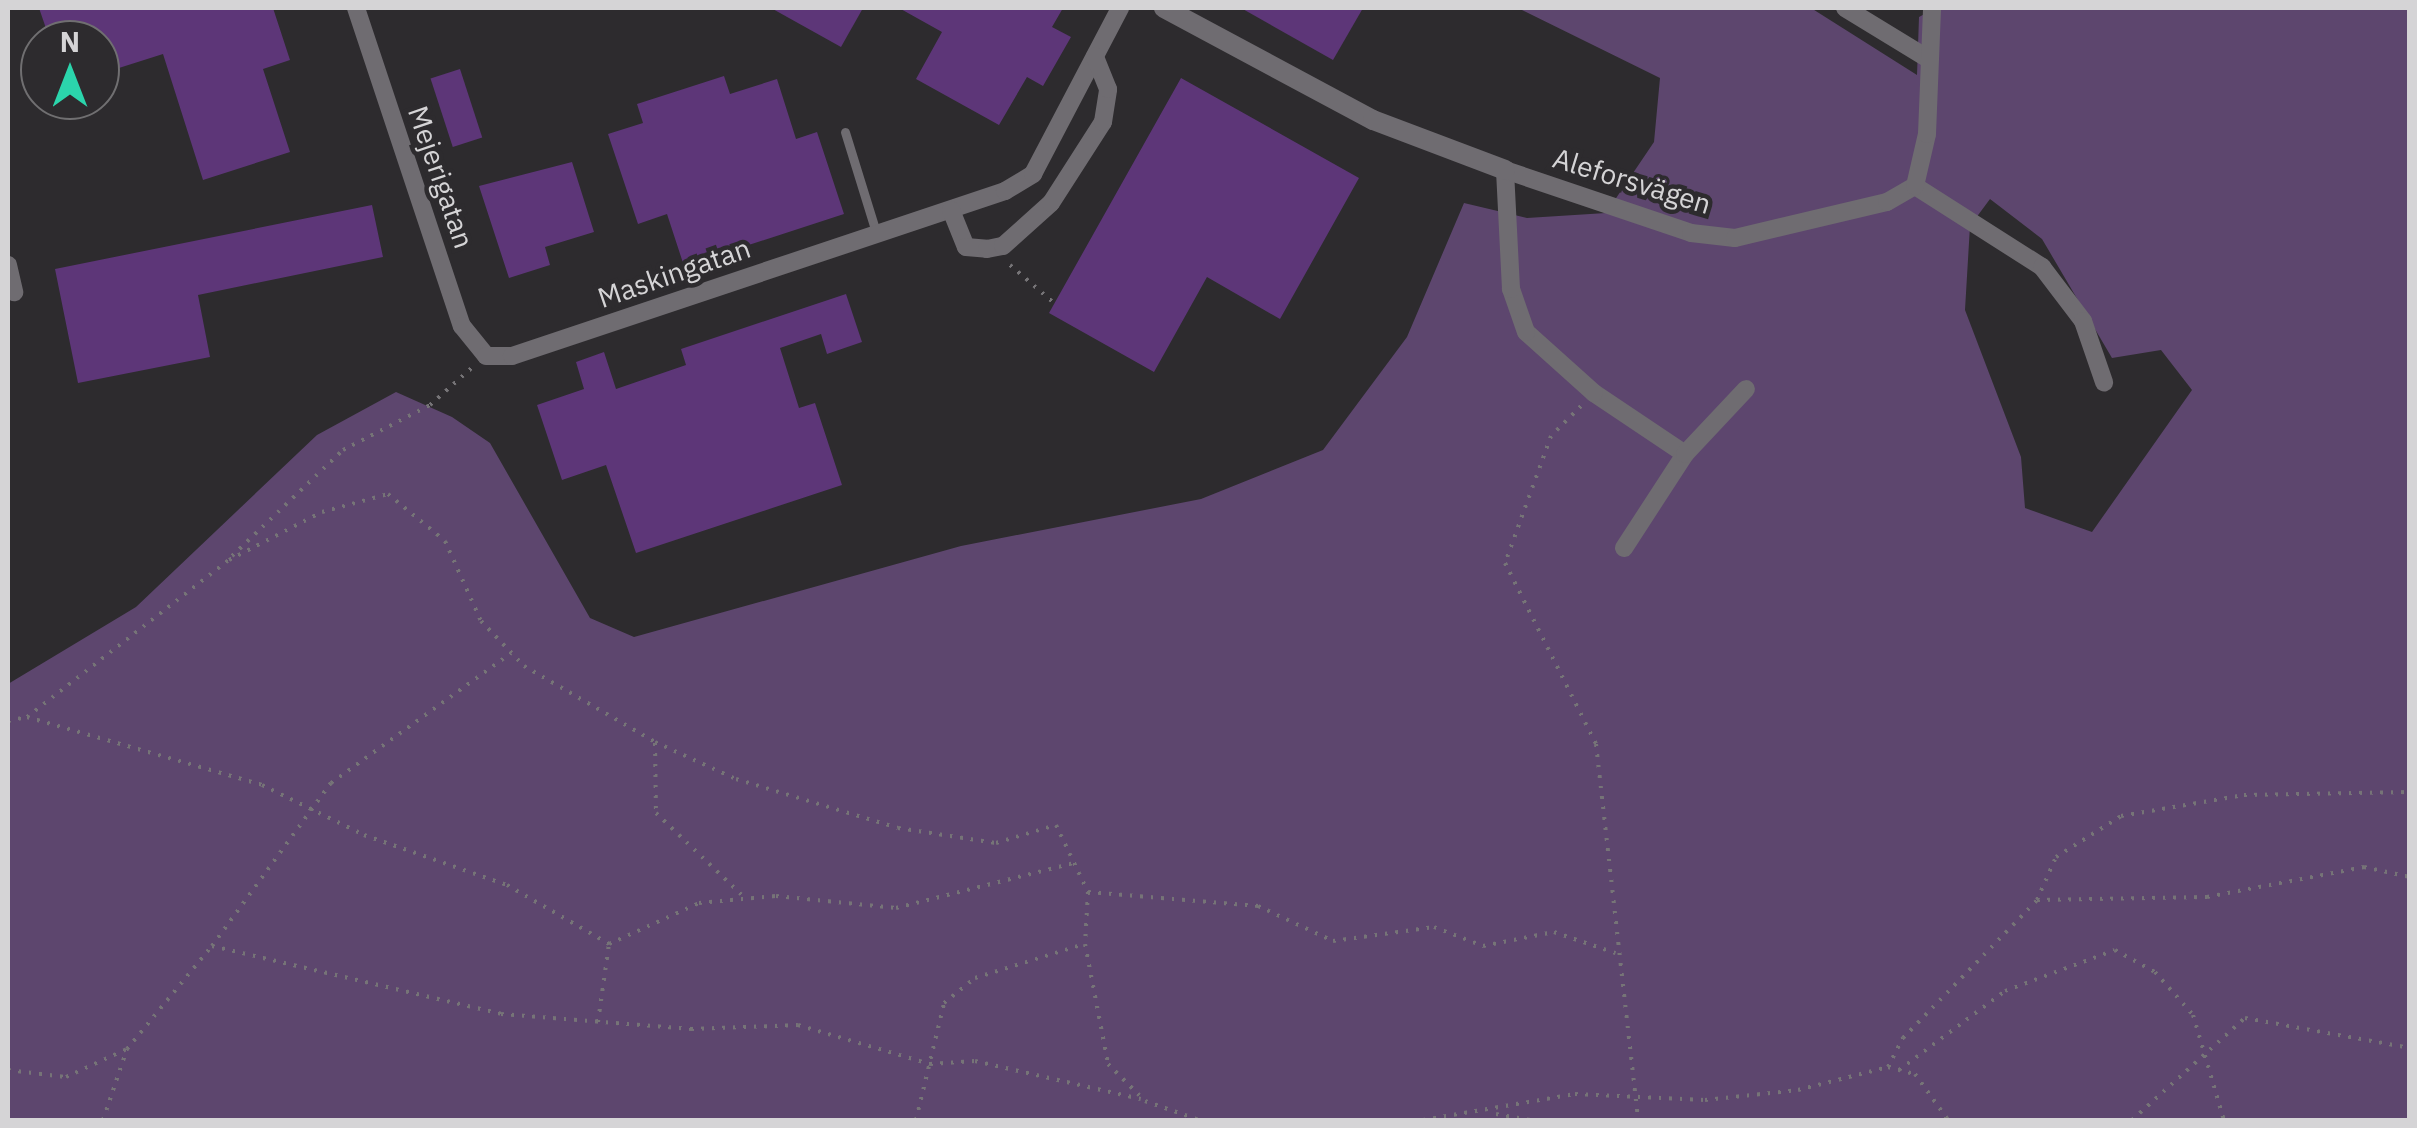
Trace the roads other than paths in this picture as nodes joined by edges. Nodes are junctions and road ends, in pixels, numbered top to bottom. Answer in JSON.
{"nodes":[{"id":1,"x":356,"y":8,"type":"edge"},
{"id":2,"x":1120,"y":8,"type":"edge"},
{"id":3,"x":1164,"y":8,"type":"edge"},
{"id":4,"x":1845,"y":8,"type":"edge"},
{"id":5,"x":1932,"y":8,"type":"edge"},
{"id":6,"x":1095,"y":57,"type":"junction"},
{"id":7,"x":1927,"y":58,"type":"junction"},
{"id":8,"x":846,"y":132,"type":"dead end"},
{"id":9,"x":1505,"y":170,"type":"junction"},
{"id":10,"x":1914,"y":186,"type":"junction"},
{"id":11,"x":951,"y":210,"type":"junction"},
{"id":12,"x":876,"y":232,"type":"junction"},
{"id":13,"x":8,"y":265,"type":"edge"},
{"id":14,"x":14,"y":292,"type":"dead end"},
{"id":15,"x":486,"y":356,"type":"joint"},
{"id":16,"x":2104,"y":382,"type":"dead end"},
{"id":17,"x":1746,"y":388,"type":"dead end"},
{"id":18,"x":1685,"y":454,"type":"junction"},
{"id":19,"x":1624,"y":548,"type":"dead end"}],
"edges":[{"from":1,"to":15,"type":"street","name":"Mejerigatan"},
{"from":2,"to":6,"type":"street","name":"Maskingatan"},
{"from":3,"to":9,"type":"street","name":"Aleforsvägen"},
{"from":4,"to":7,"type":"street"},
{"from":5,"to":7,"type":"street"},
{"from":6,"to":11,"type":"street","name":"Maskingatan"},
{"from":6,"to":11,"type":"street"},
{"from":7,"to":10,"type":"street"},
{"from":8,"to":12,"type":"lane"},
{"from":9,"to":10,"type":"street","name":"Aleforsvägen"},
{"from":9,"to":18,"type":"street"},
{"from":10,"to":16,"type":"street"},
{"from":11,"to":12,"type":"street","name":"Maskingatan"},
{"from":12,"to":15,"type":"street","name":"Maskingatan"},
{"from":13,"to":14,"type":"street"},
{"from":17,"to":18,"type":"street"},
{"from":18,"to":19,"type":"street"}]}
